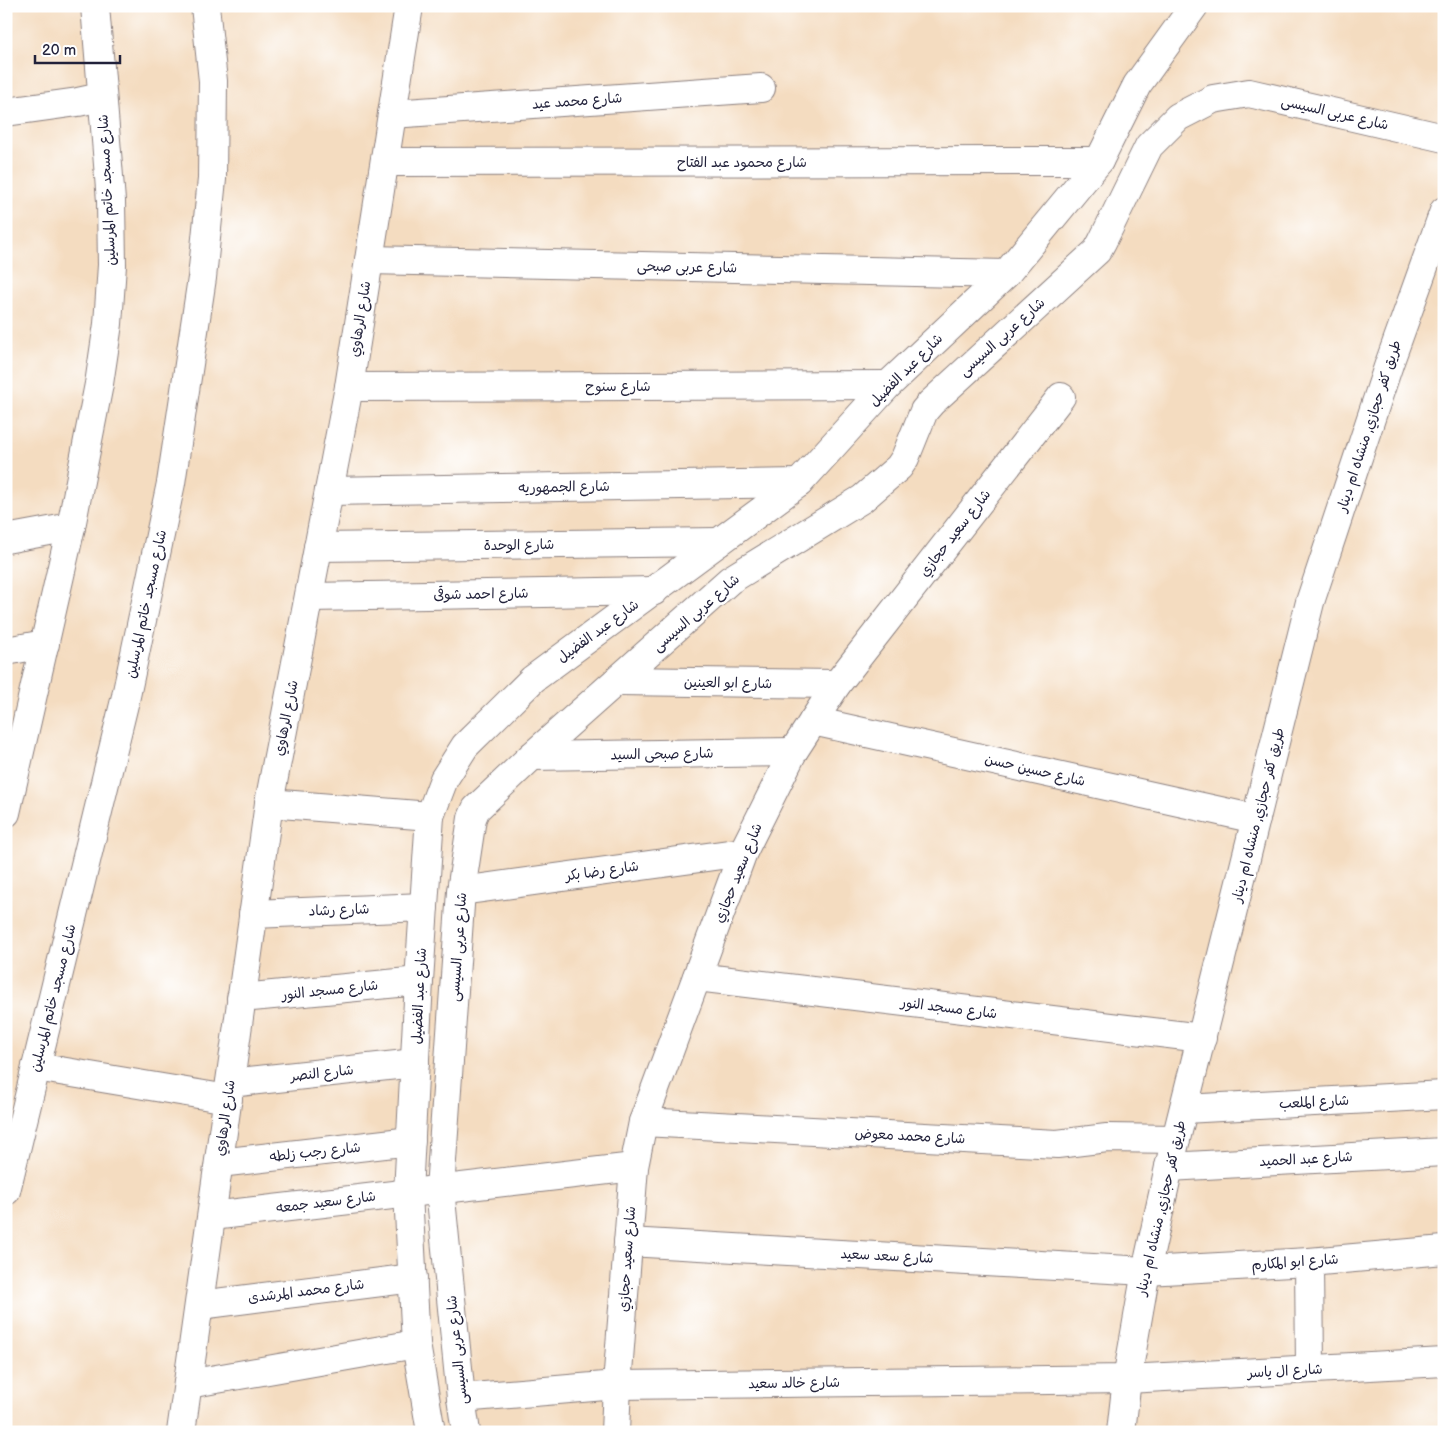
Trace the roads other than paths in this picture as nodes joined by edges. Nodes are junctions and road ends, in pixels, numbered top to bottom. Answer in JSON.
{"nodes":[{"id":1,"x":95,"y":6,"type":"edge"},
{"id":2,"x":205,"y":6,"type":"edge"},
{"id":3,"x":409,"y":6,"type":"edge"},
{"id":4,"x":1194,"y":6,"type":"edge"},
{"id":5,"x":761,"y":88,"type":"dead end"},
{"id":6,"x":101,"y":97,"type":"junction"},
{"id":7,"x":6,"y":112,"type":"edge"},
{"id":8,"x":392,"y":114,"type":"junction"},
{"id":9,"x":1444,"y":138,"type":"edge"},
{"id":10,"x":385,"y":162,"type":"junction"},
{"id":11,"x":1099,"y":162,"type":"junction"},
{"id":12,"x":1444,"y":211,"type":"edge"},
{"id":13,"x":369,"y":260,"type":"junction"},
{"id":14,"x":1006,"y":274,"type":"junction"},
{"id":15,"x":888,"y":385,"type":"junction"},
{"id":16,"x":349,"y":386,"type":"junction"},
{"id":17,"x":1061,"y":397,"type":"dead end"},
{"id":18,"x":799,"y":483,"type":"junction"},
{"id":19,"x":329,"y":492,"type":"junction"},
{"id":20,"x":71,"y":527,"type":"junction"},
{"id":21,"x":6,"y":539,"type":"edge"},
{"id":22,"x":719,"y":542,"type":"junction"},
{"id":23,"x":318,"y":547,"type":"junction"},
{"id":24,"x":654,"y":591,"type":"junction"},
{"id":25,"x":309,"y":597,"type":"junction"},
{"id":26,"x":45,"y":644,"type":"junction"},
{"id":27,"x":6,"y":651,"type":"edge"},
{"id":28,"x":618,"y":681,"type":"junction"},
{"id":29,"x":837,"y":684,"type":"junction"},
{"id":30,"x":813,"y":720,"type":"junction"},
{"id":31,"x":793,"y":752,"type":"junction"},
{"id":32,"x":532,"y":756,"type":"junction"},
{"id":33,"x":12,"y":767,"type":"edge"},
{"id":34,"x":269,"y":803,"type":"junction"},
{"id":35,"x":6,"y":813,"type":"edge"},
{"id":36,"x":430,"y":816,"type":"junction"},
{"id":37,"x":1256,"y":819,"type":"junction"},
{"id":38,"x":743,"y":852,"type":"junction"},
{"id":39,"x":462,"y":891,"type":"junction"},
{"id":40,"x":424,"y":907,"type":"junction"},
{"id":41,"x":254,"y":914,"type":"junction"},
{"id":42,"x":697,"y":978,"type":"junction"},
{"id":43,"x":419,"y":981,"type":"junction"},
{"id":44,"x":241,"y":998,"type":"junction"},
{"id":45,"x":1202,"y":1038,"type":"junction"},
{"id":46,"x":415,"y":1063,"type":"junction"},
{"id":47,"x":36,"y":1067,"type":"junction"},
{"id":48,"x":229,"y":1091,"type":"junction"},
{"id":49,"x":1444,"y":1096,"type":"edge"},
{"id":50,"x":1184,"y":1109,"type":"junction"},
{"id":51,"x":643,"y":1122,"type":"junction"},
{"id":52,"x":1176,"y":1139,"type":"junction"},
{"id":53,"x":411,"y":1141,"type":"junction"},
{"id":54,"x":1444,"y":1152,"type":"edge"},
{"id":55,"x":219,"y":1163,"type":"junction"},
{"id":56,"x":634,"y":1167,"type":"junction"},
{"id":57,"x":1169,"y":1167,"type":"junction"},
{"id":58,"x":440,"y":1189,"type":"junction"},
{"id":59,"x":6,"y":1191,"type":"edge"},
{"id":60,"x":408,"y":1192,"type":"junction"},
{"id":61,"x":212,"y":1216,"type":"junction"},
{"id":62,"x":628,"y":1242,"type":"junction"},
{"id":63,"x":1444,"y":1250,"type":"edge"},
{"id":64,"x":1309,"y":1262,"type":"junction"},
{"id":65,"x":1146,"y":1270,"type":"junction"},
{"id":66,"x":413,"y":1278,"type":"junction"},
{"id":67,"x":200,"y":1305,"type":"junction"},
{"id":68,"x":416,"y":1344,"type":"junction"},
{"id":69,"x":1444,"y":1362,"type":"edge"},
{"id":70,"x":1310,"y":1369,"type":"junction"},
{"id":71,"x":1127,"y":1379,"type":"junction"},
{"id":72,"x":188,"y":1384,"type":"junction"},
{"id":73,"x":617,"y":1385,"type":"junction"},
{"id":74,"x":461,"y":1398,"type":"junction"},
{"id":75,"x":428,"y":1431,"type":"edge"},
{"id":76,"x":181,"y":1432,"type":"edge"},
{"id":77,"x":466,"y":1432,"type":"edge"},
{"id":78,"x":615,"y":1432,"type":"edge"},
{"id":79,"x":1121,"y":1432,"type":"edge"}],
"edges":[{"from":1,"to":6,"type":"street","name":"شارع مسجد خاتم المرسلين"},
{"from":2,"to":47,"type":"street","name":"شارع مسجد خاتم المرسلين"},
{"from":3,"to":8,"type":"street","name":"شارع الرهاوي"},
{"from":4,"to":11,"type":"street","name":"شارع عبد الفضيل"},
{"from":5,"to":8,"type":"street","name":"شارع محمد عيد"},
{"from":6,"to":7,"type":"street"},
{"from":6,"to":20,"type":"street","name":"شارع مسجد خاتم المرسلين"},
{"from":8,"to":10,"type":"street","name":"شارع الرهاوي"},
{"from":9,"to":28,"type":"street","name":"شارع عربى السيسى"},
{"from":10,"to":11,"type":"street","name":"شارع محمود عبد الفتاح"},
{"from":10,"to":13,"type":"street","name":"شارع الرهاوي"},
{"from":11,"to":14,"type":"street","name":"شارع عبد الفضيل"},
{"from":12,"to":37,"type":"street","name":"طريق كفر حجازي, منشاه ام دينار"},
{"from":13,"to":14,"type":"street","name":"شارع عربى صبحى"},
{"from":13,"to":16,"type":"street","name":"شارع الرهاوي"},
{"from":14,"to":15,"type":"street","name":"شارع عبد الفضيل"},
{"from":15,"to":16,"type":"street","name":"شارع سنوح"},
{"from":15,"to":18,"type":"street","name":"شارع عبد الفضيل"},
{"from":16,"to":19,"type":"street","name":"شارع الرهاوي"},
{"from":17,"to":29,"type":"street","name":"شارع سعيد حجازي"},
{"from":18,"to":19,"type":"street","name":"شارع الجمهوريه"},
{"from":18,"to":22,"type":"street","name":"شارع عبد الفضيل"},
{"from":19,"to":23,"type":"street","name":"شارع الرهاوي"},
{"from":20,"to":21,"type":"street"},
{"from":20,"to":26,"type":"street","name":"شارع مسجد خاتم المرسلين"},
{"from":22,"to":23,"type":"street","name":"شارع الوحدة"},
{"from":22,"to":24,"type":"street","name":"شارع عبد الفضيل"},
{"from":23,"to":25,"type":"street","name":"شارع الرهاوي"},
{"from":24,"to":25,"type":"street","name":"شارع احمد شوقى"},
{"from":24,"to":36,"type":"street","name":"شارع عبد الفضيل"},
{"from":25,"to":34,"type":"street","name":"شارع الرهاوي"},
{"from":26,"to":27,"type":"street"},
{"from":26,"to":33,"type":"street","name":"شارع مسجد خاتم المرسلين"},
{"from":28,"to":29,"type":"street","name":"شارع ابو العينين"},
{"from":28,"to":32,"type":"street","name":"شارع عربى السيسى"},
{"from":29,"to":30,"type":"street","name":"شارع سعيد حجازي"},
{"from":30,"to":31,"type":"street","name":"شارع سعيد حجازي"},
{"from":30,"to":37,"type":"street","name":"شارع حسين حسن"},
{"from":31,"to":32,"type":"street","name":"شارع صبحى السيد"},
{"from":31,"to":38,"type":"street","name":"شارع سعيد حجازي"},
{"from":32,"to":39,"type":"street","name":"شارع عربى السيسى"},
{"from":33,"to":35,"type":"street","name":"شارع مسجد خاتم المرسلين"},
{"from":34,"to":36,"type":"street"},
{"from":34,"to":41,"type":"street","name":"شارع الرهاوي"},
{"from":36,"to":40,"type":"street","name":"شارع عبد الفضيل"},
{"from":37,"to":45,"type":"street","name":"طريق كفر حجازي, منشاه ام دينار"},
{"from":38,"to":39,"type":"street","name":"شارع رضا بكر"},
{"from":38,"to":42,"type":"street","name":"شارع سعيد حجازي"},
{"from":39,"to":58,"type":"street","name":"شارع عربى السيسى"},
{"from":40,"to":41,"type":"street","name":"شارع رشاد"},
{"from":40,"to":43,"type":"street","name":"شارع عبد الفضيل"},
{"from":41,"to":44,"type":"street","name":"شارع الرهاوي"},
{"from":42,"to":45,"type":"street","name":"شارع مسجد النور"},
{"from":42,"to":51,"type":"street","name":"شارع سعيد حجازي"},
{"from":43,"to":44,"type":"street","name":"شارع مسجد النور"},
{"from":43,"to":46,"type":"street","name":"شارع عبد الفضيل"},
{"from":44,"to":48,"type":"street","name":"شارع الرهاوي"},
{"from":45,"to":50,"type":"street","name":"طريق كفر حجازي, منشاه ام دينار"},
{"from":46,"to":48,"type":"street","name":"شارع النصر"},
{"from":46,"to":53,"type":"street","name":"شارع عبد الفضيل"},
{"from":47,"to":48,"type":"street","name":"شارع النصر"},
{"from":47,"to":59,"type":"street","name":"شارع مسجد خاتم المرسلين"},
{"from":48,"to":55,"type":"street","name":"شارع الرهاوي"},
{"from":49,"to":50,"type":"street","name":"شارع الملعب"},
{"from":50,"to":52,"type":"street","name":"طريق كفر حجازي, منشاه ام دينار"},
{"from":51,"to":52,"type":"street","name":"شارع محمد معوض"},
{"from":51,"to":56,"type":"street","name":"شارع سعيد حجازي"},
{"from":52,"to":57,"type":"street","name":"طريق كفر حجازي, منشاه ام دينار"},
{"from":53,"to":55,"type":"street","name":"شارع رجب زلطه"},
{"from":53,"to":60,"type":"street","name":"شارع عبد الفضيل"},
{"from":54,"to":57,"type":"street","name":"شارع عبد الحميد"},
{"from":55,"to":61,"type":"street","name":"شارع الرهاوي"},
{"from":56,"to":58,"type":"street","name":"شارع سعيد جمعه"},
{"from":56,"to":62,"type":"street","name":"شارع سعيد حجازي"},
{"from":57,"to":65,"type":"street","name":"طريق كفر حجازي, منشاه ام دينار"},
{"from":58,"to":60,"type":"street","name":"شارع سعيد جمعه"},
{"from":58,"to":74,"type":"street","name":"شارع عربى السيسى"},
{"from":60,"to":61,"type":"street","name":"شارع سعيد جمعه"},
{"from":60,"to":66,"type":"street","name":"شارع عبد الفضيل"},
{"from":61,"to":67,"type":"street","name":"شارع الرهاوي"},
{"from":62,"to":65,"type":"street","name":"شارع سعد سعيد"},
{"from":62,"to":73,"type":"street","name":"شارع سعيد حجازي"},
{"from":63,"to":64,"type":"street","name":"شارع ابو المكارم"},
{"from":64,"to":65,"type":"street","name":"شارع ابو المكارم"},
{"from":64,"to":70,"type":"street"},
{"from":65,"to":71,"type":"street","name":"طريق كفر حجازي, منشاه ام دينار"},
{"from":66,"to":67,"type":"street","name":"شارع محمد المرشدى"},
{"from":66,"to":68,"type":"street","name":"شارع عبد الفضيل"},
{"from":67,"to":72,"type":"street","name":"شارع الرهاوي"},
{"from":68,"to":72,"type":"street"},
{"from":68,"to":75,"type":"street","name":"شارع عبد الفضيل"},
{"from":69,"to":70,"type":"street","name":"شارع ال ياسر"},
{"from":70,"to":71,"type":"street","name":"شارع ال ياسر"},
{"from":71,"to":73,"type":"street","name":"شارع خالد سعيد"},
{"from":71,"to":79,"type":"street","name":"طريق كفر حجازي, منشاه ام دينار"},
{"from":72,"to":76,"type":"street","name":"شارع الرهاوي"},
{"from":73,"to":74,"type":"street","name":"شارع خالد سعيد"},
{"from":73,"to":78,"type":"street","name":"شارع سعيد حجازي"},
{"from":74,"to":77,"type":"street","name":"شارع عربى السيسى"}]}
